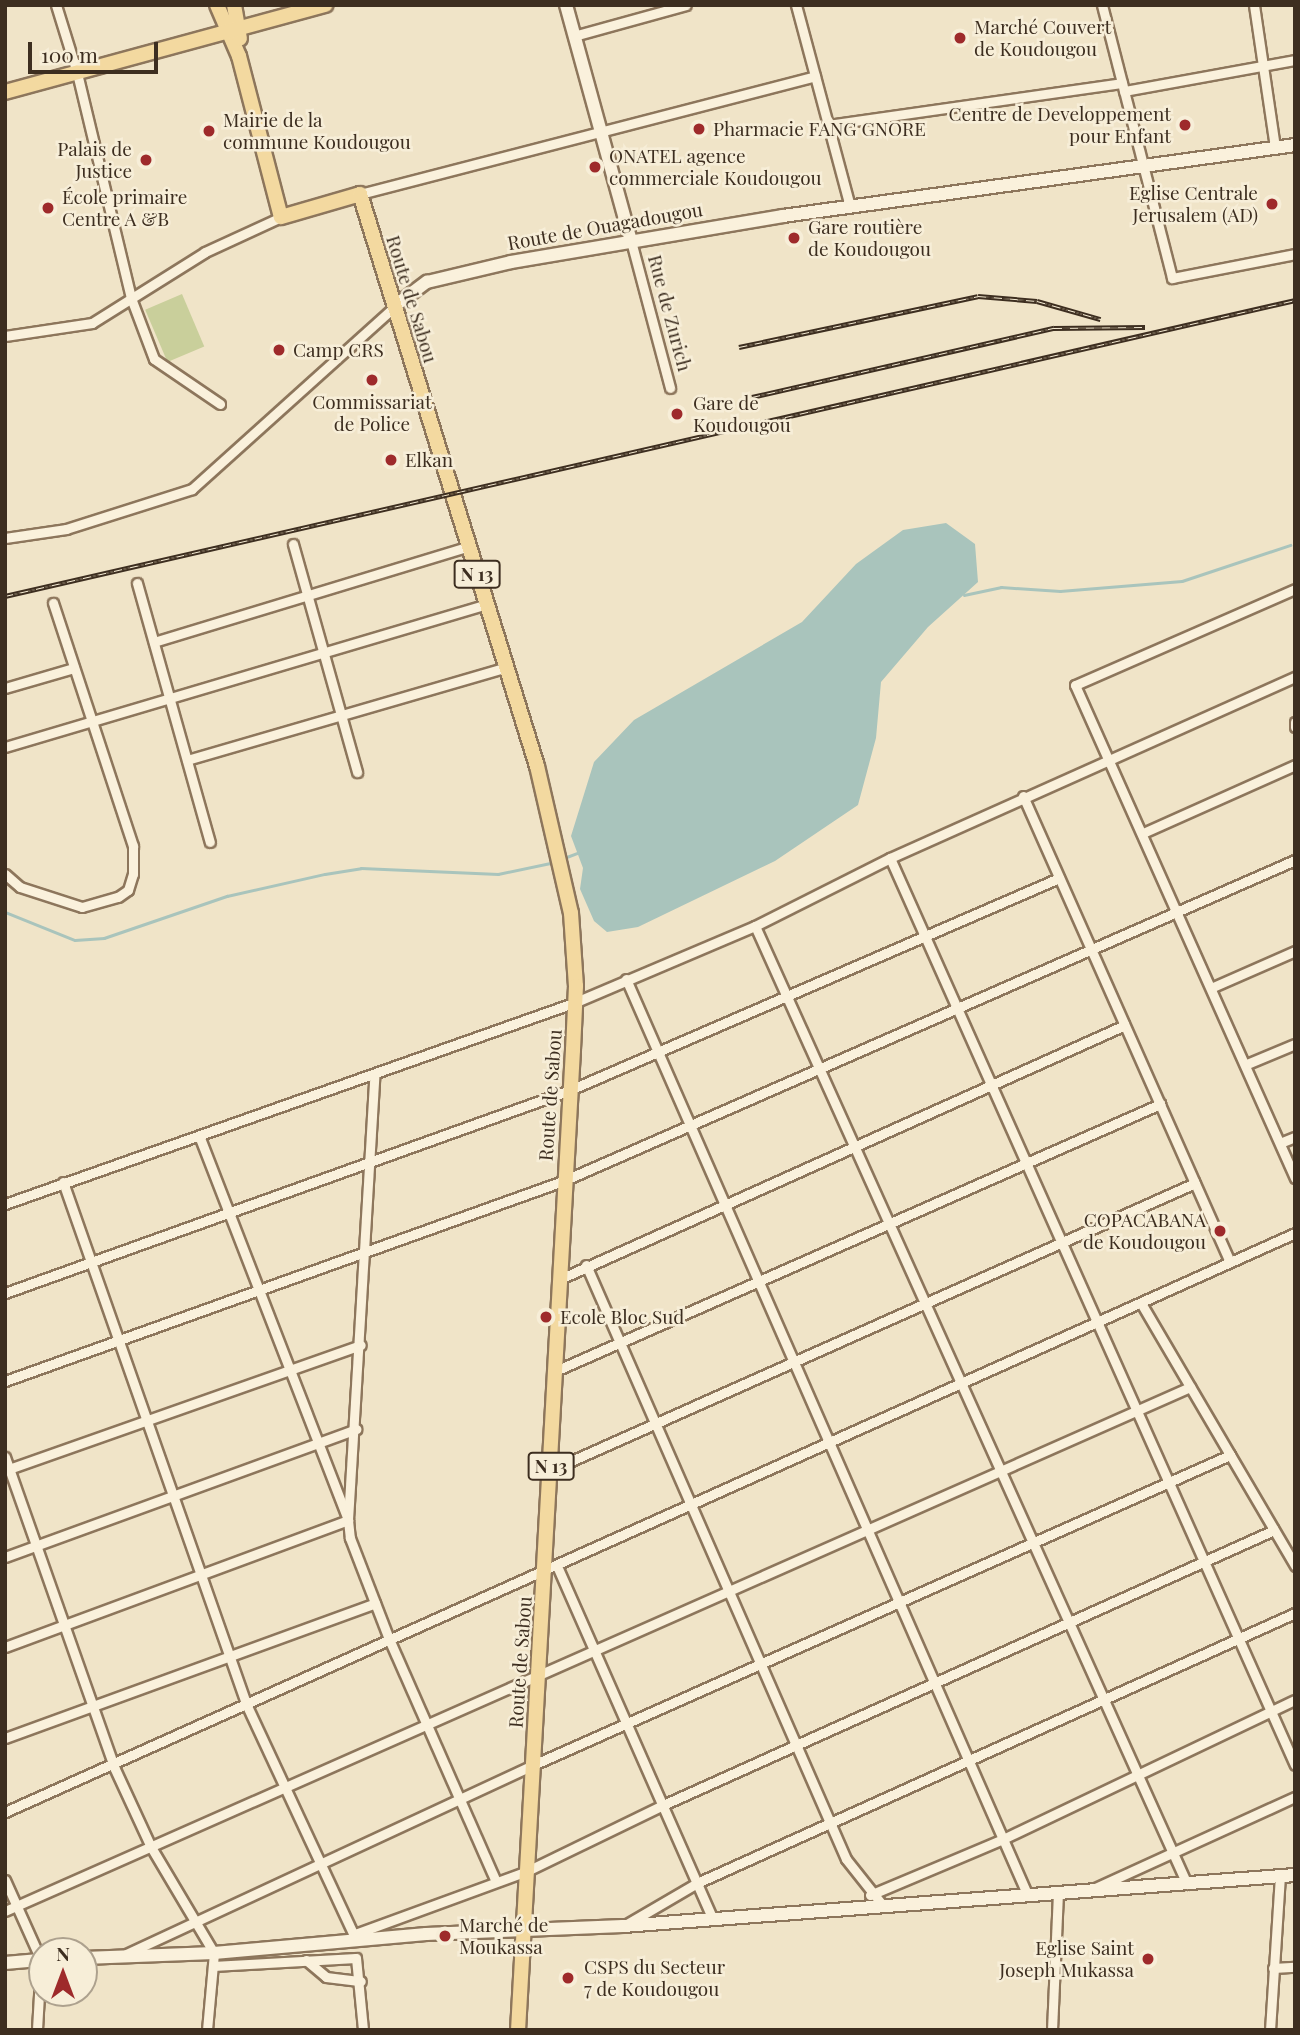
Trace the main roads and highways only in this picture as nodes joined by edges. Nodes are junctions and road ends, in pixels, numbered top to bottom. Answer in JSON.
{"nodes":[{"id":1,"x":217,"y":5,"type":"edge"},
{"id":2,"x":234,"y":5,"type":"edge"},
{"id":3,"x":325,"y":5,"type":"edge"},
{"id":4,"x":233,"y":31,"type":"junction"},
{"id":5,"x":5,"y":92,"type":"edge"},
{"id":6,"x":517,"y":2030,"type":"edge"}],
"edges":[{"from":1,"to":4,"type":"main road"},
{"from":2,"to":4,"type":"main road"},
{"from":3,"to":4,"type":"main road"},
{"from":4,"to":5,"type":"main road"},
{"from":4,"to":6,"type":"main road","name":"Route de Sabou","number":"N 13"}]}
